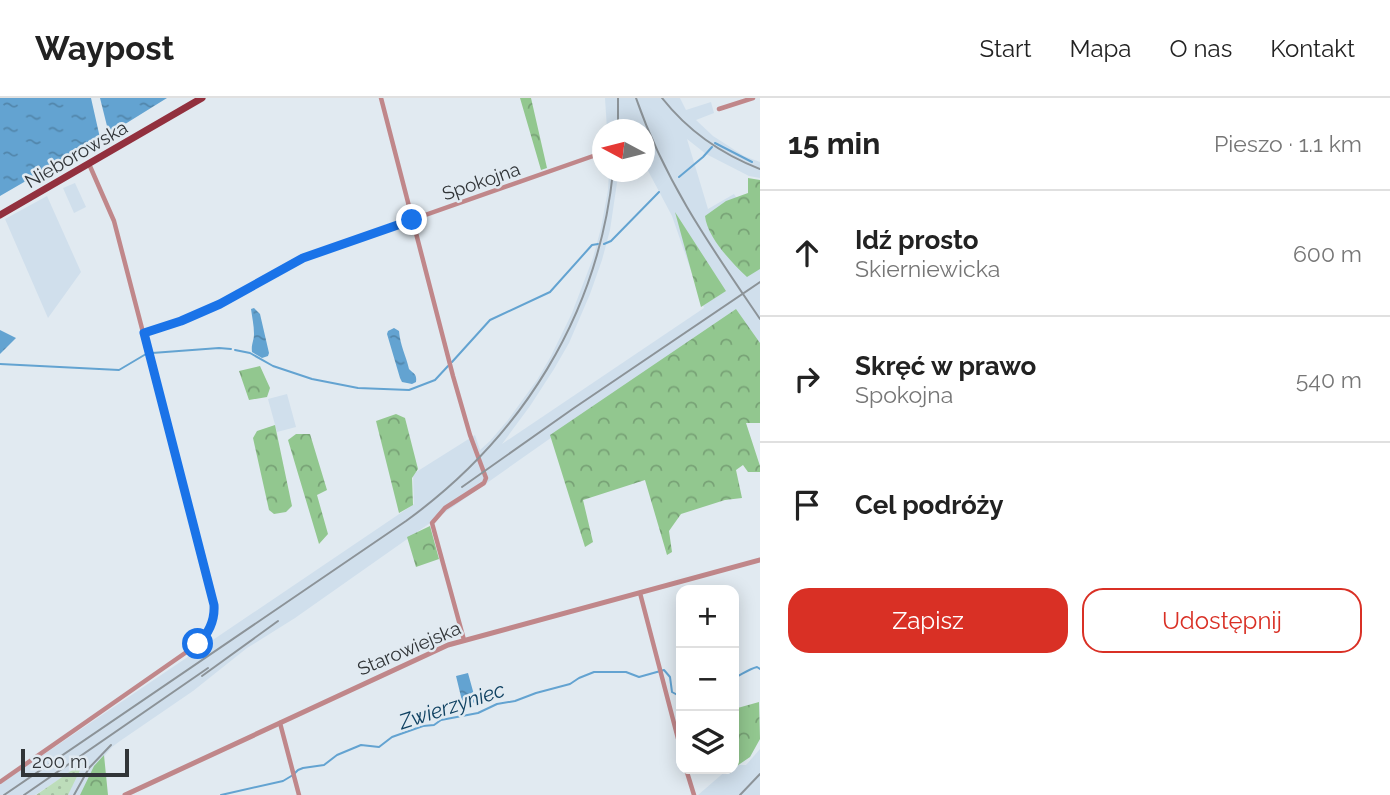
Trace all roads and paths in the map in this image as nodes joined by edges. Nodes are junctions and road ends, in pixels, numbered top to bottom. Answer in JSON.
{"nodes":[{"id":1,"x":202,"y":98,"type":"edge"},
{"id":2,"x":381,"y":98,"type":"edge"},
{"id":3,"x":753,"y":98,"type":"edge"},
{"id":4,"x":719,"y":109,"type":"dead end"},
{"id":5,"x":592,"y":156,"type":"edge"},
{"id":6,"x":89,"y":164,"type":"junction"},
{"id":7,"x":0,"y":215,"type":"edge"},
{"id":8,"x":412,"y":220,"type":"junction"},
{"id":9,"x":144,"y":333,"type":"junction"},
{"id":10,"x":760,"y":560,"type":"edge"},
{"id":11,"x":640,"y":593,"type":"junction"},
{"id":12,"x":464,"y":640,"type":"junction"},
{"id":13,"x":280,"y":723,"type":"junction"},
{"id":14,"x":676,"y":731,"type":"edge"},
{"id":15,"x":688,"y":774,"type":"edge"},
{"id":16,"x":0,"y":782,"type":"edge"},
{"id":17,"x":125,"y":795,"type":"edge"},
{"id":18,"x":299,"y":795,"type":"edge"},
{"id":19,"x":694,"y":795,"type":"edge"}],
"edges":[{"from":1,"to":6,"type":"main road","name":"Nieborowska"},
{"from":2,"to":8,"type":"street"},
{"from":3,"to":4,"type":"street"},
{"from":5,"to":8,"type":"street","name":"Spokojna"},
{"from":6,"to":7,"type":"main road","name":"Nieborowska"},
{"from":6,"to":9,"type":"street"},
{"from":8,"to":9,"type":"street","name":"Spokojna"},
{"from":8,"to":12,"type":"street"},
{"from":9,"to":16,"type":"street"},
{"from":10,"to":11,"type":"street","name":"Starowiejska"},
{"from":11,"to":12,"type":"street","name":"Starowiejska"},
{"from":11,"to":14,"type":"street"},
{"from":12,"to":13,"type":"street","name":"Starowiejska"},
{"from":13,"to":17,"type":"street","name":"Starowiejska"},
{"from":13,"to":18,"type":"street"},
{"from":15,"to":19,"type":"street"}]}
